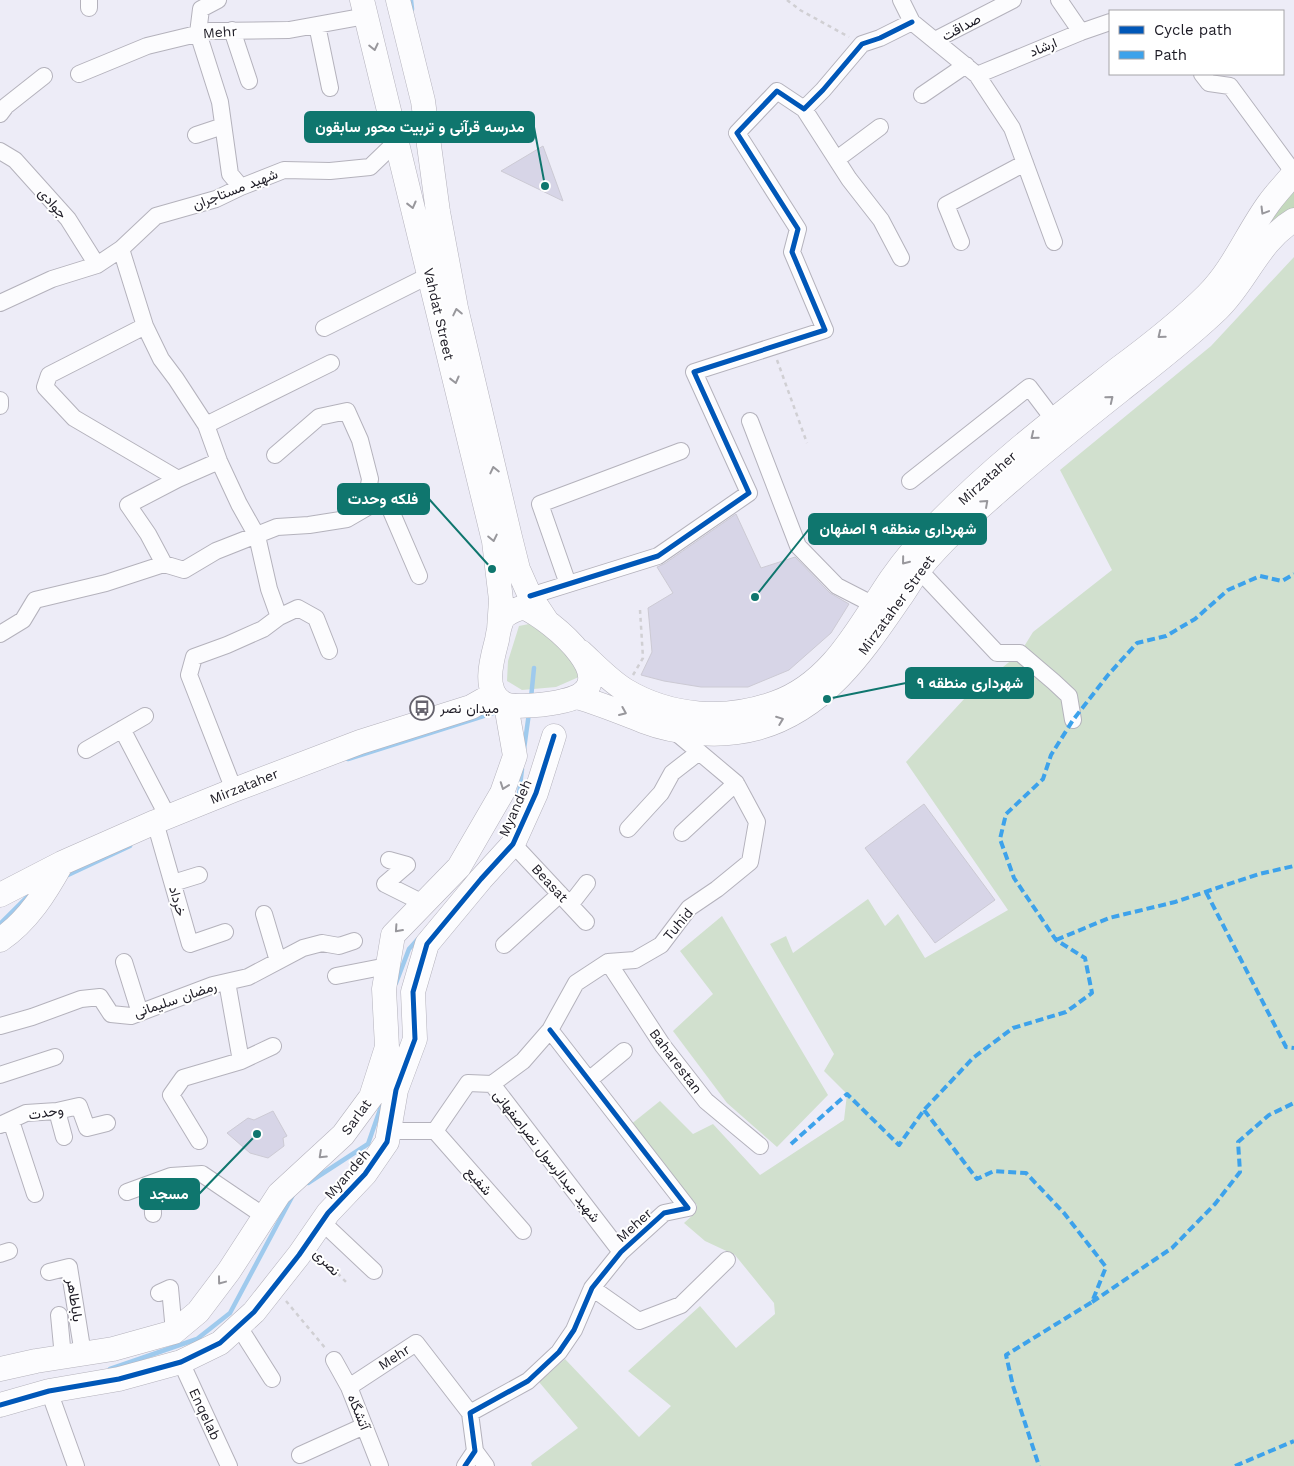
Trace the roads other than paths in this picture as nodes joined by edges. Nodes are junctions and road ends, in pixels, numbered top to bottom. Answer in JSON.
{"nodes":[{"id":1,"x":218,"y":0,"type":"edge"},
{"id":2,"x":398,"y":0,"type":"edge"},
{"id":3,"x":901,"y":0,"type":"edge"},
{"id":4,"x":1059,"y":0,"type":"edge"},
{"id":5,"x":1006,"y":2,"type":"edge"},
{"id":6,"x":364,"y":8,"type":"edge"},
{"id":7,"x":912,"y":22,"type":"junction"},
{"id":8,"x":1109,"y":22,"type":"edge"},
{"id":9,"x":317,"y":25,"type":"junction"},
{"id":10,"x":232,"y":30,"type":"junction"},
{"id":11,"x":1081,"y":32,"type":"junction"},
{"id":12,"x":198,"y":33,"type":"junction"},
{"id":13,"x":935,"y":40,"type":"junction"},
{"id":14,"x":972,"y":70,"type":"junction"},
{"id":15,"x":79,"y":74,"type":"dead end"},
{"id":16,"x":417,"y":75,"type":"junction"},
{"id":17,"x":1203,"y":75,"type":"edge"},
{"id":18,"x":44,"y":76,"type":"dead end"},
{"id":19,"x":250,"y":81,"type":"dead end"},
{"id":20,"x":330,"y":88,"type":"dead end"},
{"id":21,"x":384,"y":89,"type":"junction"},
{"id":22,"x":922,"y":95,"type":"dead end"},
{"id":23,"x":804,"y":109,"type":"junction"},
{"id":24,"x":0,"y":114,"type":"edge"},
{"id":25,"x":223,"y":126,"type":"junction"},
{"id":26,"x":880,"y":127,"type":"dead end"},
{"id":27,"x":427,"y":128,"type":"junction"},
{"id":28,"x":196,"y":135,"type":"dead end"},
{"id":29,"x":396,"y":136,"type":"junction"},
{"id":30,"x":0,"y":151,"type":"edge"},
{"id":31,"x":837,"y":159,"type":"junction"},
{"id":32,"x":1025,"y":163,"type":"junction"},
{"id":33,"x":1294,"y":173,"type":"edge"},
{"id":34,"x":241,"y":187,"type":"junction"},
{"id":35,"x":1294,"y":220,"type":"edge"},
{"id":36,"x":961,"y":242,"type":"dead end"},
{"id":37,"x":1054,"y":242,"type":"dead end"},
{"id":38,"x":121,"y":249,"type":"junction"},
{"id":39,"x":901,"y":258,"type":"dead end"},
{"id":40,"x":97,"y":265,"type":"junction"},
{"id":41,"x":430,"y":274,"type":"junction"},
{"id":42,"x":0,"y":303,"type":"edge"},
{"id":43,"x":145,"y":326,"type":"junction"},
{"id":44,"x":324,"y":328,"type":"dead end"},
{"id":45,"x":331,"y":363,"type":"dead end"},
{"id":46,"x":0,"y":400,"type":"edge"},
{"id":47,"x":0,"y":406,"type":"edge"},
{"id":48,"x":1054,"y":420,"type":"junction"},
{"id":49,"x":750,"y":421,"type":"dead end"},
{"id":50,"x":206,"y":425,"type":"junction"},
{"id":51,"x":681,"y":451,"type":"dead end"},
{"id":52,"x":275,"y":454,"type":"dead end"},
{"id":53,"x":219,"y":461,"type":"junction"},
{"id":54,"x":178,"y":479,"type":"junction"},
{"id":55,"x":910,"y":482,"type":"dead end"},
{"id":56,"x":365,"y":508,"type":"junction"},
{"id":57,"x":257,"y":536,"type":"junction"},
{"id":58,"x":164,"y":564,"type":"junction"},
{"id":59,"x":919,"y":570,"type":"junction"},
{"id":60,"x":418,"y":576,"type":"dead end"},
{"id":61,"x":568,"y":584,"type":"junction"},
{"id":62,"x":530,"y":596,"type":"junction"},
{"id":63,"x":874,"y":605,"type":"junction"},
{"id":64,"x":279,"y":617,"type":"junction"},
{"id":65,"x":546,"y":620,"type":"junction"},
{"id":66,"x":499,"y":630,"type":"junction"},
{"id":67,"x":0,"y":634,"type":"edge"},
{"id":68,"x":329,"y":651,"type":"dead end"},
{"id":69,"x":581,"y":652,"type":"junction"},
{"id":70,"x":576,"y":697,"type":"junction"},
{"id":71,"x":500,"y":699,"type":"junction"},
{"id":72,"x":145,"y":716,"type":"dead end"},
{"id":73,"x":1073,"y":720,"type":"dead end"},
{"id":74,"x":122,"y":728,"type":"junction"},
{"id":75,"x":673,"y":730,"type":"junction"},
{"id":76,"x":554,"y":736,"type":"dead end"},
{"id":77,"x":86,"y":750,"type":"dead end"},
{"id":78,"x":699,"y":752,"type":"junction"},
{"id":79,"x":527,"y":758,"type":"junction"},
{"id":80,"x":736,"y":783,"type":"junction"},
{"id":81,"x":234,"y":790,"type":"junction"},
{"id":82,"x":161,"y":820,"type":"junction"},
{"id":83,"x":628,"y":829,"type":"dead end"},
{"id":84,"x":682,"y":832,"type":"dead end"},
{"id":85,"x":502,"y":840,"type":"junction"},
{"id":86,"x":389,"y":860,"type":"dead end"},
{"id":87,"x":62,"y":863,"type":"junction"},
{"id":88,"x":199,"y":875,"type":"dead end"},
{"id":89,"x":173,"y":884,"type":"junction"},
{"id":90,"x":587,"y":884,"type":"dead end"},
{"id":91,"x":0,"y":895,"type":"edge"},
{"id":92,"x":565,"y":900,"type":"junction"},
{"id":93,"x":423,"y":903,"type":"junction"},
{"id":94,"x":264,"y":914,"type":"dead end"},
{"id":95,"x":586,"y":922,"type":"dead end"},
{"id":96,"x":225,"y":932,"type":"dead end"},
{"id":97,"x":0,"y":940,"type":"edge"},
{"id":98,"x":354,"y":941,"type":"dead end"},
{"id":99,"x":504,"y":945,"type":"dead end"},
{"id":100,"x":278,"y":961,"type":"junction"},
{"id":101,"x":124,"y":962,"type":"dead end"},
{"id":102,"x":608,"y":962,"type":"junction"},
{"id":103,"x":387,"y":966,"type":"junction"},
{"id":104,"x":336,"y":976,"type":"dead end"},
{"id":105,"x":227,"y":982,"type":"junction"},
{"id":106,"x":140,"y":1013,"type":"junction"},
{"id":107,"x":0,"y":1026,"type":"edge"},
{"id":108,"x":550,"y":1030,"type":"junction"},
{"id":109,"x":273,"y":1046,"type":"dead end"},
{"id":110,"x":624,"y":1051,"type":"dead end"},
{"id":111,"x":54,"y":1057,"type":"dead end"},
{"id":112,"x":241,"y":1061,"type":"junction"},
{"id":113,"x":0,"y":1075,"type":"edge"},
{"id":114,"x":589,"y":1080,"type":"junction"},
{"id":115,"x":492,"y":1084,"type":"junction"},
{"id":116,"x":57,"y":1111,"type":"junction"},
{"id":117,"x":5,"y":1123,"type":"edge"},
{"id":118,"x":107,"y":1123,"type":"dead end"},
{"id":119,"x":389,"y":1131,"type":"junction"},
{"id":120,"x":435,"y":1131,"type":"junction"},
{"id":121,"x":64,"y":1137,"type":"dead end"},
{"id":122,"x":199,"y":1141,"type":"dead end"},
{"id":123,"x":760,"y":1146,"type":"dead end"},
{"id":124,"x":152,"y":1184,"type":"junction"},
{"id":125,"x":128,"y":1192,"type":"dead end"},
{"id":126,"x":35,"y":1194,"type":"dead end"},
{"id":127,"x":153,"y":1214,"type":"dead end"},
{"id":128,"x":264,"y":1216,"type":"junction"},
{"id":129,"x":322,"y":1222,"type":"junction"},
{"id":130,"x":523,"y":1230,"type":"dead end"},
{"id":131,"x":621,"y":1252,"type":"junction"},
{"id":132,"x":727,"y":1260,"type":"dead end"},
{"id":133,"x":374,"y":1271,"type":"dead end"},
{"id":134,"x":49,"y":1272,"type":"dead end"},
{"id":135,"x":592,"y":1288,"type":"junction"},
{"id":136,"x":159,"y":1293,"type":"dead end"},
{"id":137,"x":59,"y":1315,"type":"dead end"},
{"id":138,"x":238,"y":1327,"type":"junction"},
{"id":139,"x":174,"y":1332,"type":"junction"},
{"id":140,"x":73,"y":1355,"type":"junction"},
{"id":141,"x":334,"y":1360,"type":"road end"},
{"id":142,"x":181,"y":1362,"type":"junction"},
{"id":143,"x":0,"y":1369,"type":"edge"},
{"id":144,"x":272,"y":1379,"type":"dead end"},
{"id":145,"x":349,"y":1387,"type":"junction"},
{"id":146,"x":49,"y":1391,"type":"junction"},
{"id":147,"x":0,"y":1404,"type":"edge"},
{"id":148,"x":470,"y":1413,"type":"junction"},
{"id":149,"x":364,"y":1426,"type":"junction"},
{"id":150,"x":475,"y":1451,"type":"junction"},
{"id":151,"x":300,"y":1455,"type":"dead end"},
{"id":152,"x":76,"y":1466,"type":"edge"},
{"id":153,"x":229,"y":1466,"type":"edge"},
{"id":154,"x":380,"y":1466,"type":"edge"},
{"id":155,"x":465,"y":1466,"type":"edge"},
{"id":156,"x":486,"y":1466,"type":"edge"}],
"edges":[{"from":1,"to":12,"type":"street"},
{"from":2,"to":16,"type":"main road","name":"Vahdat Street"},
{"from":3,"to":7,"type":"street"},
{"from":4,"to":11,"type":"street"},
{"from":5,"to":13,"type":"street","name":"صداقت"},
{"from":6,"to":9,"type":"street","name":"Mehr"},
{"from":6,"to":21,"type":"main road","name":"Vahdat Street","one_way":true},
{"from":7,"to":13,"type":"street"},
{"from":7,"to":23,"type":"street"},
{"from":8,"to":11,"type":"street","name":"ارشاد"},
{"from":9,"to":10,"type":"street","name":"Mehr"},
{"from":9,"to":20,"type":"street"},
{"from":10,"to":12,"type":"street","name":"Mehr"},
{"from":10,"to":19,"type":"street"},
{"from":11,"to":14,"type":"street","name":"ارشاد"},
{"from":12,"to":15,"type":"street","name":"Mehr"},
{"from":12,"to":25,"type":"street"},
{"from":13,"to":14,"type":"street"},
{"from":14,"to":22,"type":"street","name":"ارشاد"},
{"from":14,"to":32,"type":"street"},
{"from":16,"to":21,"type":"main road"},
{"from":16,"to":27,"type":"main road","name":"Vahdat Street"},
{"from":17,"to":33,"type":"street"},
{"from":18,"to":24,"type":"street"},
{"from":21,"to":29,"type":"main road","name":"Vahdat Street"},
{"from":23,"to":31,"type":"street"},
{"from":23,"to":61,"type":"street"},
{"from":25,"to":28,"type":"street"},
{"from":25,"to":34,"type":"street"},
{"from":26,"to":31,"type":"street"},
{"from":27,"to":29,"type":"main road"},
{"from":62,"to":27,"type":"main road","name":"Vahdat Street","one_way":true},
{"from":29,"to":34,"type":"street","name":"شهید مستاجران"},
{"from":29,"to":41,"type":"main road","name":"Vahdat Street","one_way":true},
{"from":30,"to":40,"type":"street","name":"جوادی"},
{"from":31,"to":39,"type":"street"},
{"from":32,"to":36,"type":"street"},
{"from":32,"to":37,"type":"street"},
{"from":33,"to":48,"type":"main road","name":"Mirzataher","one_way":true},
{"from":34,"to":38,"type":"street","name":"شهید مستاجران"},
{"from":59,"to":35,"type":"main road","name":"Mirzataher Street","one_way":true},
{"from":38,"to":40,"type":"street","name":"شهید مستاجران"},
{"from":38,"to":43,"type":"street"},
{"from":40,"to":42,"type":"street","name":"شهید مستاجران"},
{"from":41,"to":44,"type":"street"},
{"from":41,"to":66,"type":"main road","name":"Vahdat Street","one_way":true},
{"from":43,"to":50,"type":"street"},
{"from":43,"to":54,"type":"street"},
{"from":45,"to":50,"type":"street"},
{"from":46,"to":47,"type":"street"},
{"from":48,"to":55,"type":"street"},
{"from":48,"to":63,"type":"main road","name":"Mirzataher","one_way":true},
{"from":49,"to":63,"type":"street"},
{"from":50,"to":53,"type":"street"},
{"from":51,"to":61,"type":"street"},
{"from":52,"to":56,"type":"street"},
{"from":53,"to":54,"type":"street"},
{"from":53,"to":57,"type":"street"},
{"from":54,"to":58,"type":"street"},
{"from":56,"to":57,"type":"street"},
{"from":56,"to":60,"type":"street"},
{"from":57,"to":58,"type":"street"},
{"from":57,"to":64,"type":"street"},
{"from":58,"to":67,"type":"street"},
{"from":59,"to":73,"type":"street"},
{"from":75,"to":59,"type":"main road","name":"Mirzataher Street","one_way":true},
{"from":61,"to":62,"type":"street"},
{"from":62,"to":65,"type":"main road","name":"Vahdat Street"},
{"from":63,"to":69,"type":"main road","name":"Mirzataher"},
{"from":64,"to":68,"type":"street"},
{"from":64,"to":81,"type":"street"},
{"from":65,"to":66,"type":"main road"},
{"from":65,"to":69,"type":"main road"},
{"from":66,"to":71,"type":"main road"},
{"from":69,"to":70,"type":"main road"},
{"from":70,"to":71,"type":"main road"},
{"from":70,"to":75,"type":"main road","name":"Mirzataher Street","one_way":true},
{"from":71,"to":79,"type":"main road","name":"Sarlat"},
{"from":71,"to":81,"type":"main road","name":"Mirzataher"},
{"from":72,"to":74,"type":"street"},
{"from":74,"to":77,"type":"street"},
{"from":74,"to":82,"type":"street","name":"خرداد"},
{"from":75,"to":78,"type":"street","name":"Tuhid"},
{"from":76,"to":79,"type":"main road","name":"Myandeh"},
{"from":78,"to":80,"type":"street","name":"Tuhid"},
{"from":78,"to":83,"type":"street"},
{"from":79,"to":85,"type":"main road","name":"Sarlat","one_way":true},
{"from":79,"to":85,"type":"main road","name":"Myandeh"},
{"from":80,"to":84,"type":"street"},
{"from":80,"to":102,"type":"street","name":"Tuhid"},
{"from":81,"to":82,"type":"main road","name":"Mirzataher"},
{"from":82,"to":87,"type":"main road","name":"Mirzataher"},
{"from":82,"to":89,"type":"street","name":"خرداد"},
{"from":85,"to":92,"type":"street","name":"Beasat"},
{"from":85,"to":93,"type":"main road","name":"Sarlat"},
{"from":85,"to":119,"type":"main road","name":"Myandeh"},
{"from":86,"to":93,"type":"street"},
{"from":87,"to":91,"type":"main road","name":"Mirzataher"},
{"from":87,"to":97,"type":"main road"},
{"from":88,"to":89,"type":"street"},
{"from":89,"to":96,"type":"street","name":"خرداد"},
{"from":90,"to":92,"type":"street"},
{"from":92,"to":95,"type":"street","name":"Beasat"},
{"from":92,"to":99,"type":"street"},
{"from":93,"to":103,"type":"main road","name":"Sarlat","one_way":true},
{"from":94,"to":100,"type":"street"},
{"from":98,"to":100,"type":"street","name":"رمضان سلیمانی"},
{"from":100,"to":105,"type":"street","name":"رمضان سلیمانی"},
{"from":101,"to":106,"type":"street"},
{"from":102,"to":108,"type":"street","name":"Tuhid"},
{"from":102,"to":123,"type":"street","name":"Baharestan"},
{"from":103,"to":104,"type":"street"},
{"from":103,"to":128,"type":"main road","name":"Sarlat","one_way":true},
{"from":105,"to":106,"type":"street","name":"رمضان سلیمانی"},
{"from":105,"to":112,"type":"street"},
{"from":106,"to":107,"type":"street","name":"رمضان سلیمانی"},
{"from":108,"to":114,"type":"street","name":"Meher"},
{"from":108,"to":115,"type":"street","name":"Tuhid"},
{"from":109,"to":112,"type":"street"},
{"from":110,"to":114,"type":"street"},
{"from":111,"to":113,"type":"street"},
{"from":112,"to":122,"type":"street"},
{"from":114,"to":131,"type":"street","name":"Meher"},
{"from":115,"to":120,"type":"street"},
{"from":115,"to":131,"type":"street","name":"شهید عبدالرسول نصراصفهانی"},
{"from":116,"to":117,"type":"street","name":"وحدت"},
{"from":116,"to":118,"type":"street","name":"وحدت"},
{"from":116,"to":121,"type":"street"},
{"from":117,"to":126,"type":"street"},
{"from":119,"to":120,"type":"street"},
{"from":119,"to":129,"type":"main road","name":"Myandeh"},
{"from":120,"to":130,"type":"street","name":"شفیع"},
{"from":124,"to":125,"type":"street"},
{"from":124,"to":127,"type":"street"},
{"from":124,"to":128,"type":"street"},
{"from":128,"to":139,"type":"main road","name":"Sarlat","one_way":true},
{"from":129,"to":133,"type":"street"},
{"from":129,"to":138,"type":"main road","name":"Myandeh"},
{"from":131,"to":135,"type":"street","name":"Meher"},
{"from":132,"to":135,"type":"street"},
{"from":134,"to":140,"type":"street","name":"باباطاهر"},
{"from":135,"to":148,"type":"street","name":"Meher"},
{"from":136,"to":139,"type":"street"},
{"from":137,"to":140,"type":"street"},
{"from":138,"to":142,"type":"main road","name":"Myandeh"},
{"from":138,"to":144,"type":"street"},
{"from":139,"to":140,"type":"main road","name":"Sarlat"},
{"from":140,"to":143,"type":"main road","name":"Sarlat"},
{"from":141,"to":145,"type":"street","name":"آتشگاه"},
{"from":142,"to":146,"type":"main road","name":"Myandeh"},
{"from":142,"to":153,"type":"street","name":"Enqelab"},
{"from":145,"to":148,"type":"street","name":"Mehr"},
{"from":145,"to":149,"type":"street","name":"آتشگاه"},
{"from":146,"to":147,"type":"main road","name":"Myandeh"},
{"from":146,"to":152,"type":"street"},
{"from":148,"to":150,"type":"street"},
{"from":149,"to":151,"type":"street"},
{"from":149,"to":154,"type":"street","name":"آتشگاه"},
{"from":150,"to":155,"type":"street"},
{"from":150,"to":156,"type":"street"}]}
